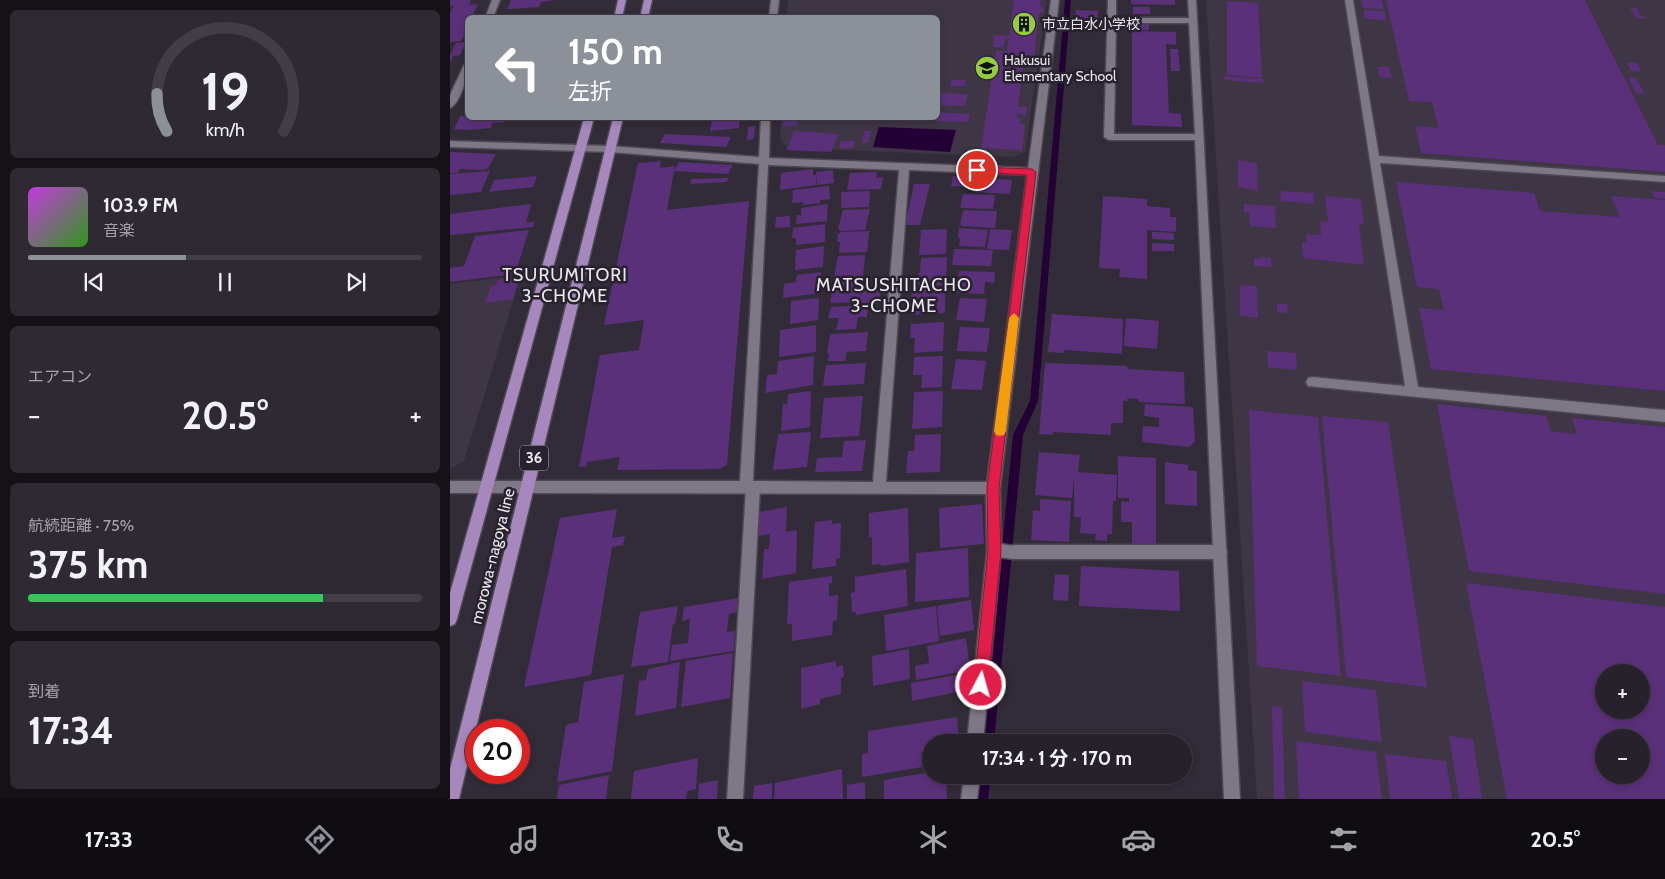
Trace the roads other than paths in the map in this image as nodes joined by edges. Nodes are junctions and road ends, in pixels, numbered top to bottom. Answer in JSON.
{"nodes":[{"id":1,"x":496,"y":0,"type":"edge"},
{"id":2,"x":622,"y":0,"type":"edge"},
{"id":3,"x":648,"y":0,"type":"edge"},
{"id":4,"x":775,"y":0,"type":"edge"},
{"id":5,"x":1055,"y":0,"type":"edge"},
{"id":6,"x":1112,"y":0,"type":"edge"},
{"id":7,"x":1192,"y":0,"type":"edge"},
{"id":8,"x":1349,"y":0,"type":"edge"},
{"id":9,"x":489,"y":15,"type":"edge"},
{"id":10,"x":619,"y":15,"type":"edge"},
{"id":11,"x":645,"y":15,"type":"edge"},
{"id":12,"x":773,"y":15,"type":"edge"},
{"id":13,"x":1112,"y":20,"type":"junction"},
{"id":14,"x":1193,"y":20,"type":"junction"},
{"id":15,"x":465,"y":72,"type":"edge"},
{"id":16,"x":450,"y":105,"type":"edge"},
{"id":17,"x":589,"y":120,"type":"edge"},
{"id":18,"x":617,"y":120,"type":"edge"},
{"id":19,"x":766,"y":120,"type":"edge"},
{"id":20,"x":1200,"y":137,"type":"junction"},
{"id":21,"x":450,"y":144,"type":"edge"},
{"id":22,"x":581,"y":148,"type":"junction"},
{"id":23,"x":610,"y":149,"type":"junction"},
{"id":24,"x":1375,"y":159,"type":"junction"},
{"id":25,"x":763,"y":161,"type":"junction"},
{"id":26,"x":904,"y":167,"type":"junction"},
{"id":27,"x":1032,"y":172,"type":"junction"},
{"id":28,"x":1665,"y":180,"type":"edge"},
{"id":29,"x":1312,"y":382,"type":"dead end"},
{"id":30,"x":1412,"y":391,"type":"junction"},
{"id":31,"x":1665,"y":416,"type":"edge"},
{"id":32,"x":450,"y":487,"type":"edge"},
{"id":33,"x":486,"y":487,"type":"junction"},
{"id":34,"x":527,"y":487,"type":"junction"},
{"id":35,"x":749,"y":487,"type":"junction"},
{"id":36,"x":879,"y":488,"type":"junction"},
{"id":37,"x":993,"y":488,"type":"junction"},
{"id":38,"x":1003,"y":551,"type":"junction"},
{"id":39,"x":1220,"y":552,"type":"junction"},
{"id":40,"x":450,"y":618,"type":"edge"},
{"id":41,"x":976,"y":734,"type":"edge"},
{"id":42,"x":971,"y":784,"type":"edge"},
{"id":43,"x":451,"y":799,"type":"edge"},
{"id":44,"x":735,"y":799,"type":"edge"},
{"id":45,"x":969,"y":799,"type":"edge"},
{"id":46,"x":1232,"y":799,"type":"edge"}],
"edges":[{"from":1,"to":9,"type":"street"},
{"from":2,"to":10,"type":"main road"},
{"from":3,"to":11,"type":"main road"},
{"from":4,"to":12,"type":"street"},
{"from":5,"to":27,"type":"street"},
{"from":6,"to":13,"type":"street"},
{"from":7,"to":14,"type":"street"},
{"from":8,"to":24,"type":"street"},
{"from":13,"to":14,"type":"street"},
{"from":13,"to":20,"type":"street"},
{"from":14,"to":20,"type":"street"},
{"from":15,"to":16,"type":"street"},
{"from":17,"to":22,"type":"main road","name":"morowa-nagoya line","number":"36"},
{"from":18,"to":23,"type":"main road","name":"morowa-nagoya line","number":"36"},
{"from":19,"to":25,"type":"street"},
{"from":20,"to":39,"type":"street"},
{"from":21,"to":22,"type":"street"},
{"from":22,"to":23,"type":"street"},
{"from":22,"to":33,"type":"main road","name":"morowa-nagoya line","number":"36"},
{"from":23,"to":25,"type":"street"},
{"from":23,"to":34,"type":"main road","name":"morowa-nagoya line","number":"36"},
{"from":24,"to":28,"type":"street"},
{"from":24,"to":30,"type":"street"},
{"from":25,"to":26,"type":"street"},
{"from":25,"to":35,"type":"street"},
{"from":26,"to":27,"type":"street"},
{"from":26,"to":36,"type":"street"},
{"from":27,"to":37,"type":"street"},
{"from":29,"to":30,"type":"street"},
{"from":30,"to":31,"type":"street"},
{"from":32,"to":33,"type":"street"},
{"from":33,"to":34,"type":"street"},
{"from":33,"to":40,"type":"main road","name":"morowa-nagoya line","number":"36"},
{"from":34,"to":35,"type":"street"},
{"from":34,"to":43,"type":"main road","name":"morowa-nagoya line","number":"36"},
{"from":35,"to":36,"type":"street"},
{"from":35,"to":44,"type":"street"},
{"from":36,"to":37,"type":"street"},
{"from":37,"to":38,"type":"street"},
{"from":38,"to":39,"type":"street"},
{"from":38,"to":41,"type":"street"},
{"from":39,"to":46,"type":"street"},
{"from":42,"to":45,"type":"street"}]}
